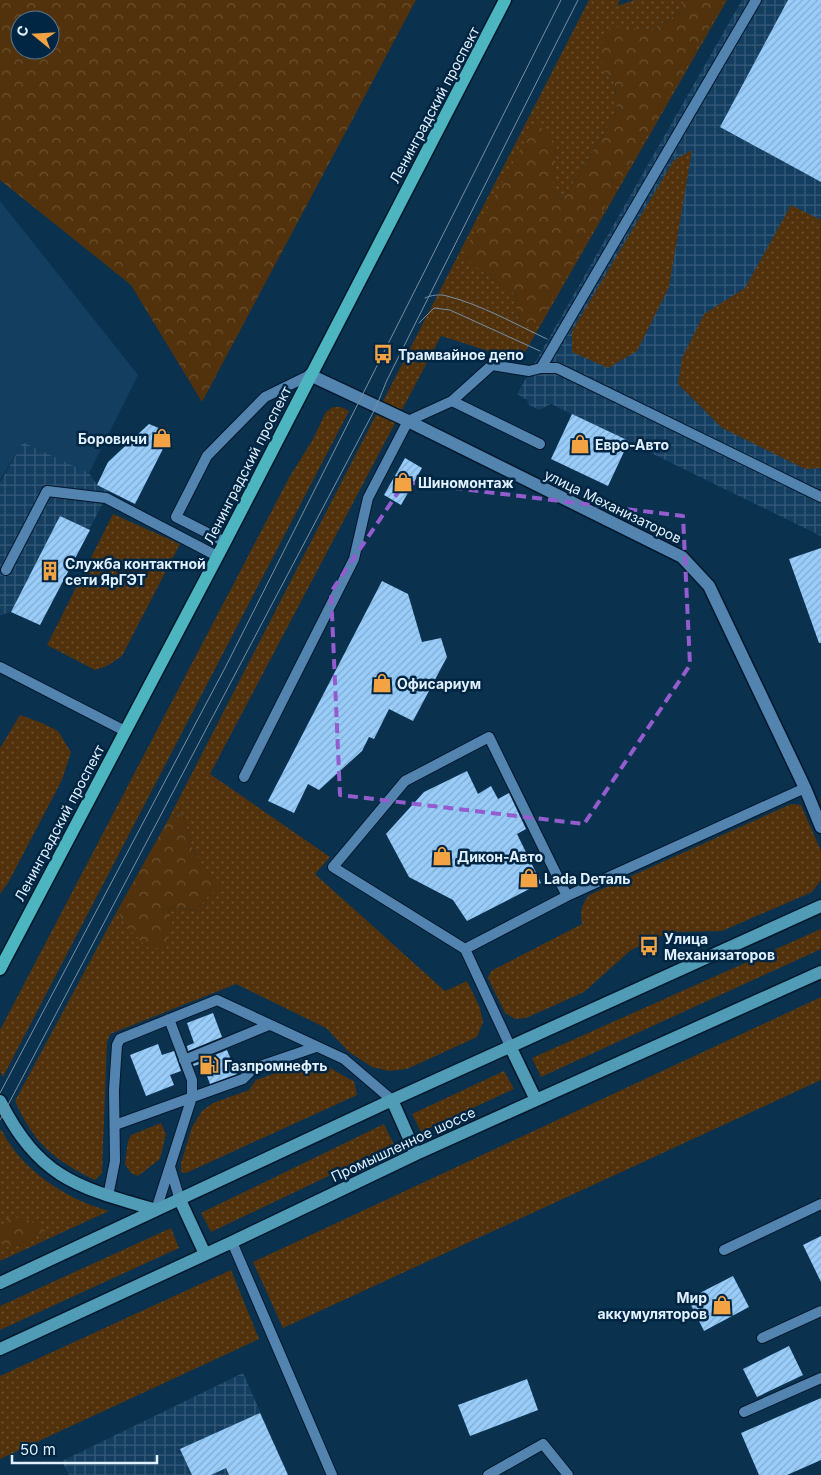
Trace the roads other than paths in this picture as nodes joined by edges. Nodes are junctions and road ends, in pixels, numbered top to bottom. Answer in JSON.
{"nodes":[{"id":1,"x":506,"y":0,"type":"edge"},
{"id":2,"x":756,"y":0,"type":"edge"},
{"id":3,"x":542,"y":368,"type":"junction"},
{"id":4,"x":310,"y":375,"type":"junction"},
{"id":5,"x":452,"y":402,"type":"junction"},
{"id":6,"x":408,"y":422,"type":"junction"},
{"id":7,"x":540,"y":444,"type":"dead end"},
{"id":8,"x":821,"y":498,"type":"edge"},
{"id":9,"x":225,"y":542,"type":"junction"},
{"id":10,"x":217,"y":556,"type":"junction"},
{"id":11,"x":6,"y":570,"type":"dead end"},
{"id":12,"x":0,"y":667,"type":"edge"},
{"id":13,"x":125,"y":731,"type":"junction"},
{"id":14,"x":244,"y":777,"type":"dead end"},
{"id":15,"x":805,"y":788,"type":"junction"},
{"id":16,"x":821,"y":827,"type":"edge"},
{"id":17,"x":567,"y":896,"type":"junction"},
{"id":18,"x":821,"y":906,"type":"edge"},
{"id":19,"x":465,"y":949,"type":"junction"},
{"id":20,"x":0,"y":969,"type":"edge"},
{"id":21,"x":821,"y":972,"type":"edge"},
{"id":22,"x":169,"y":1020,"type":"junction"},
{"id":23,"x":269,"y":1025,"type":"junction"},
{"id":24,"x":510,"y":1046,"type":"junction"},
{"id":25,"x":316,"y":1047,"type":"junction"},
{"id":26,"x":184,"y":1060,"type":"junction"},
{"id":27,"x":192,"y":1097,"type":"junction"},
{"id":28,"x":0,"y":1100,"type":"edge"},
{"id":29,"x":392,"y":1100,"type":"junction"},
{"id":30,"x":536,"y":1100,"type":"junction"},
{"id":31,"x":115,"y":1125,"type":"junction"},
{"id":32,"x":416,"y":1154,"type":"junction"},
{"id":33,"x":170,"y":1167,"type":"junction"},
{"id":34,"x":108,"y":1196,"type":"junction"},
{"id":35,"x":180,"y":1200,"type":"junction"},
{"id":36,"x":821,"y":1204,"type":"edge"},
{"id":37,"x":156,"y":1210,"type":"junction"},
{"id":38,"x":232,"y":1242,"type":"junction"},
{"id":39,"x":724,"y":1250,"type":"dead end"},
{"id":40,"x":204,"y":1254,"type":"junction"},
{"id":41,"x":0,"y":1283,"type":"edge"},
{"id":42,"x":821,"y":1311,"type":"edge"},
{"id":43,"x":762,"y":1338,"type":"dead end"},
{"id":44,"x":0,"y":1349,"type":"edge"},
{"id":45,"x":821,"y":1378,"type":"edge"},
{"id":46,"x":744,"y":1412,"type":"dead end"},
{"id":47,"x":332,"y":1475,"type":"edge"},
{"id":48,"x":488,"y":1475,"type":"edge"},
{"id":49,"x":568,"y":1475,"type":"edge"}],
"edges":[{"from":1,"to":4,"type":"main road","name":"Ленинградский проспект"},
{"from":2,"to":3,"type":"lane"},
{"from":3,"to":5,"type":"lane"},
{"from":3,"to":8,"type":"lane"},
{"from":4,"to":6,"type":"street","name":"улица Механизаторов"},
{"from":4,"to":9,"type":"main road","name":"Ленинградский проспект"},
{"from":4,"to":9,"type":"lane"},
{"from":5,"to":6,"type":"lane"},
{"from":5,"to":7,"type":"lane"},
{"from":6,"to":14,"type":"lane"},
{"from":6,"to":15,"type":"street","name":"улица Механизаторов"},
{"from":9,"to":10,"type":"main road","name":"Ленинградский проспект"},
{"from":10,"to":11,"type":"lane"},
{"from":10,"to":13,"type":"main road","name":"Ленинградский проспект"},
{"from":12,"to":13,"type":"lane"},
{"from":13,"to":20,"type":"main road","name":"Ленинградский проспект"},
{"from":15,"to":16,"type":"street","name":"улица Механизаторов"},
{"from":15,"to":17,"type":"lane"},
{"from":17,"to":19,"type":"lane"},
{"from":17,"to":19,"type":"lane"},
{"from":18,"to":24,"type":"main road"},
{"from":19,"to":24,"type":"lane"},
{"from":21,"to":30,"type":"main road","name":"Промышленное шоссе"},
{"from":22,"to":23,"type":"lane"},
{"from":22,"to":26,"type":"lane"},
{"from":22,"to":31,"type":"lane"},
{"from":23,"to":25,"type":"lane"},
{"from":23,"to":26,"type":"lane"},
{"from":24,"to":29,"type":"main road"},
{"from":24,"to":30,"type":"main road"},
{"from":25,"to":27,"type":"lane"},
{"from":25,"to":29,"type":"lane"},
{"from":26,"to":27,"type":"lane"},
{"from":27,"to":31,"type":"lane"},
{"from":27,"to":33,"type":"lane"},
{"from":28,"to":34,"type":"main road"},
{"from":29,"to":32,"type":"main road"},
{"from":29,"to":35,"type":"main road"},
{"from":30,"to":32,"type":"main road","name":"Промышленное шоссе"},
{"from":31,"to":34,"type":"lane"},
{"from":32,"to":38,"type":"main road","name":"Промышленное шоссе"},
{"from":33,"to":35,"type":"lane"},
{"from":33,"to":37,"type":"lane"},
{"from":34,"to":37,"type":"main road"},
{"from":35,"to":37,"type":"main road"},
{"from":35,"to":40,"type":"main road"},
{"from":36,"to":39,"type":"lane"},
{"from":37,"to":41,"type":"main road"},
{"from":38,"to":40,"type":"main road","name":"Промышленное шоссе"},
{"from":38,"to":47,"type":"lane"},
{"from":40,"to":44,"type":"main road","name":"Промышленное шоссе"},
{"from":42,"to":43,"type":"lane"},
{"from":45,"to":46,"type":"lane"},
{"from":48,"to":49,"type":"lane"}]}
